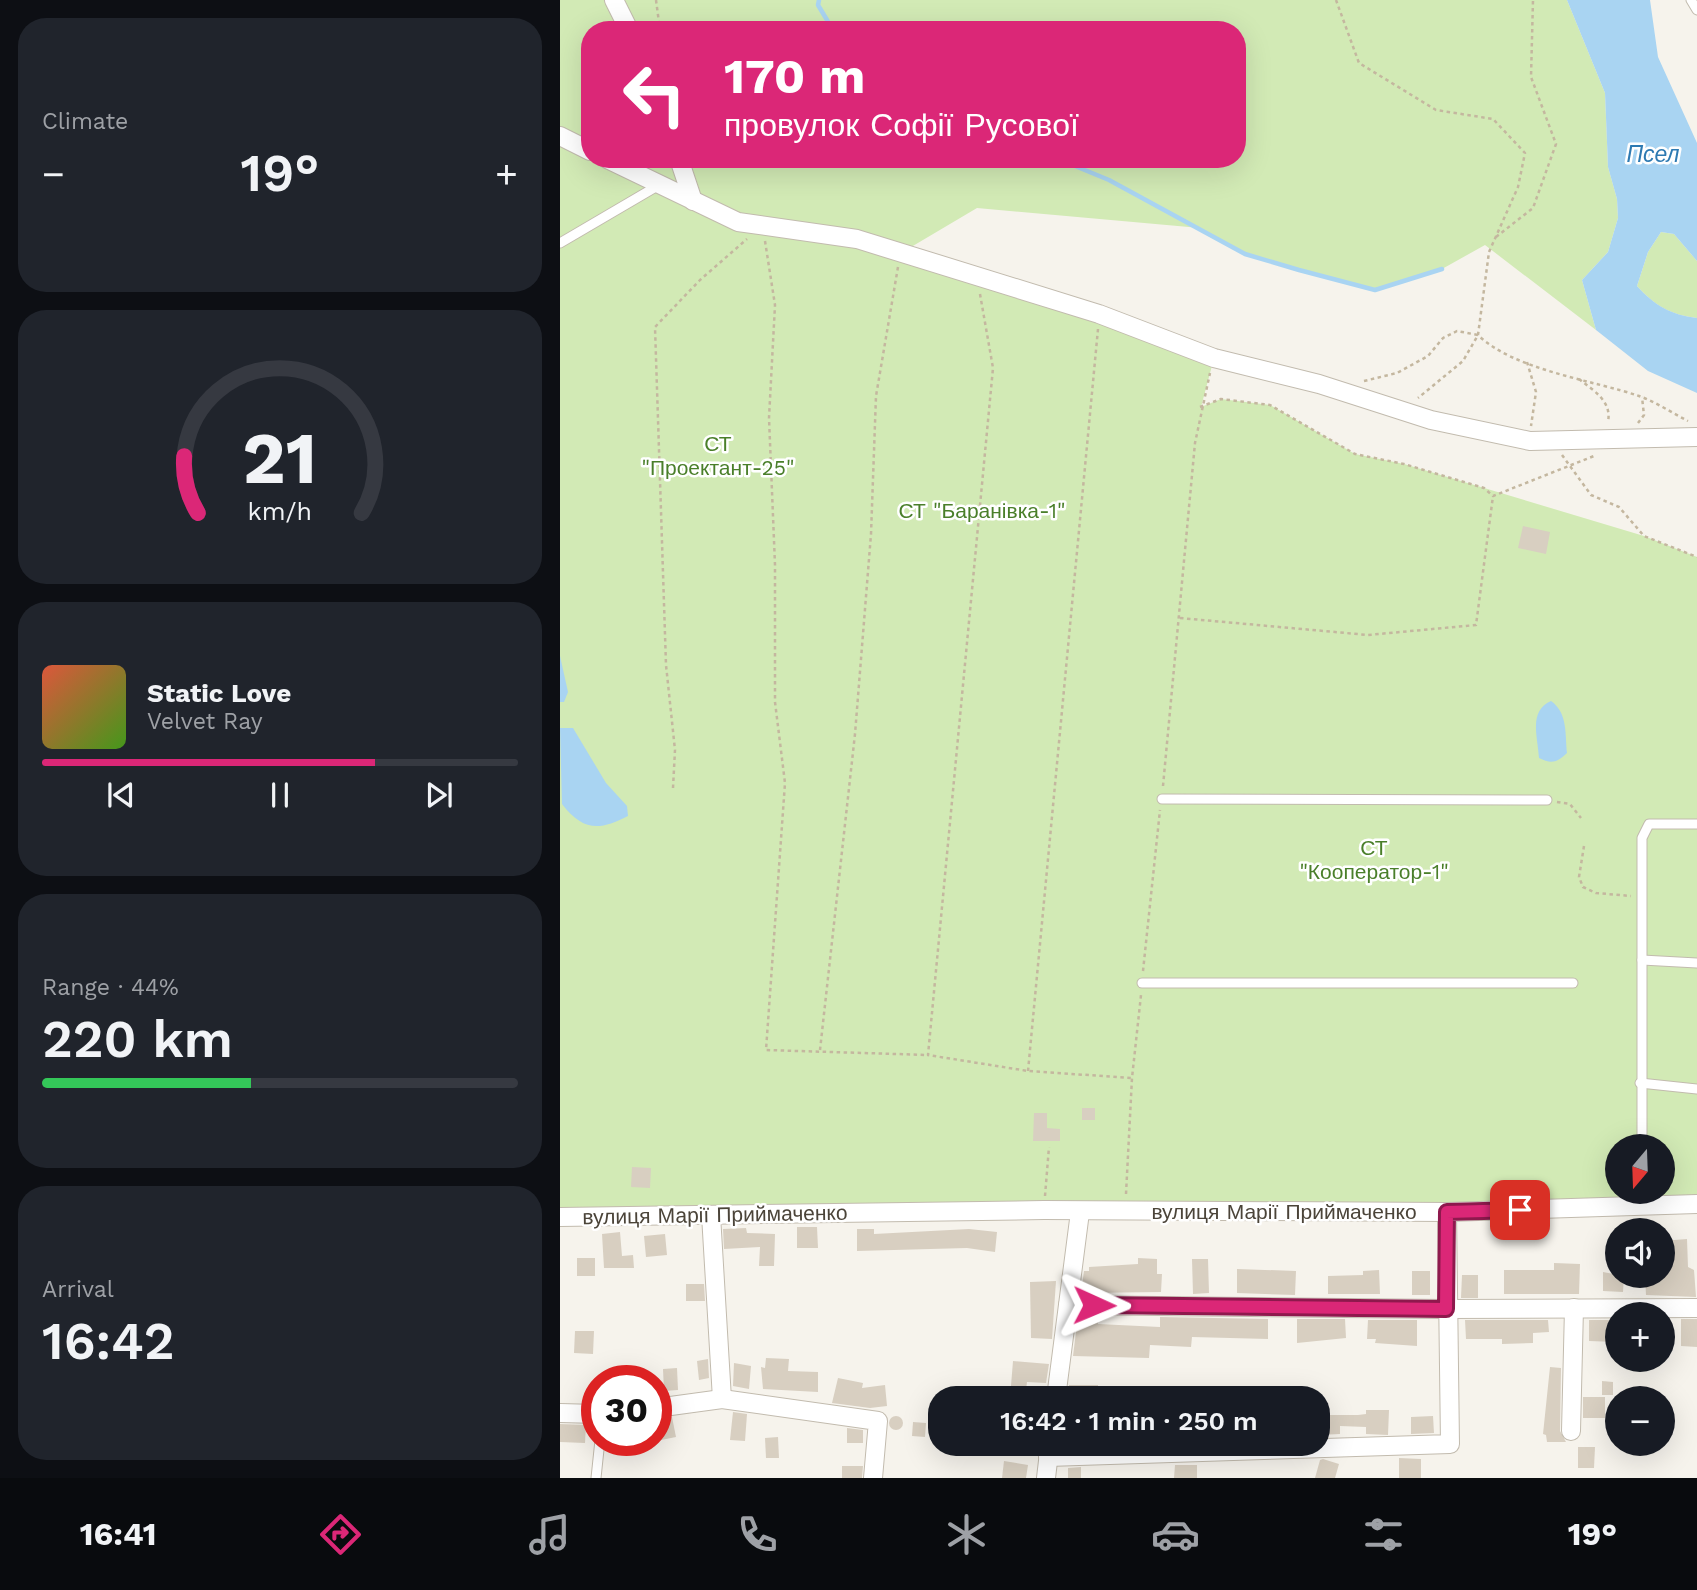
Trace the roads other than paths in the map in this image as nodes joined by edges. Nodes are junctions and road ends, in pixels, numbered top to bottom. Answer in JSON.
{"nodes":[{"id":1,"x":614,"y":0,"type":"edge"},
{"id":2,"x":1690,"y":0,"type":"edge"},
{"id":3,"x":1697,"y":10,"type":"edge"},
{"id":4,"x":624,"y":21,"type":"edge"},
{"id":5,"x":560,"y":136,"type":"edge"},
{"id":6,"x":581,"y":146,"type":"edge"},
{"id":7,"x":625,"y":168,"type":"edge"},
{"id":8,"x":681,"y":168,"type":"edge"},
{"id":9,"x":659,"y":185,"type":"junction"},
{"id":10,"x":693,"y":201,"type":"junction"},
{"id":11,"x":560,"y":243,"type":"edge"},
{"id":12,"x":1697,"y":437,"type":"edge"},
{"id":13,"x":1162,"y":799,"type":"road end"},
{"id":14,"x":1547,"y":800,"type":"road end"},
{"id":15,"x":1697,"y":824,"type":"edge"},
{"id":16,"x":1642,"y":960,"type":"junction"},
{"id":17,"x":1697,"y":963,"type":"edge"},
{"id":18,"x":1142,"y":983,"type":"road end"},
{"id":19,"x":1573,"y":983,"type":"dead end"},
{"id":20,"x":1640,"y":1083,"type":"junction"},
{"id":21,"x":1697,"y":1089,"type":"edge"},
{"id":22,"x":1642,"y":1134,"type":"edge"},
{"id":23,"x":1605,"y":1201,"type":"edge"},
{"id":24,"x":1675,"y":1202,"type":"edge"},
{"id":25,"x":1697,"y":1204,"type":"edge"},
{"id":26,"x":1080,"y":1212,"type":"junction"},
{"id":27,"x":1447,"y":1212,"type":"junction"},
{"id":28,"x":711,"y":1215,"type":"junction"},
{"id":29,"x":560,"y":1217,"type":"edge"},
{"id":30,"x":1068,"y":1305,"type":"junction"},
{"id":31,"x":1574,"y":1308,"type":"junction"},
{"id":32,"x":1697,"y":1308,"type":"edge"},
{"id":33,"x":1446,"y":1309,"type":"junction"},
{"id":34,"x":1058,"y":1386,"type":"edge"},
{"id":35,"x":722,"y":1399,"type":"junction"},
{"id":36,"x":672,"y":1406,"type":"edge"},
{"id":37,"x":560,"y":1413,"type":"edge"},
{"id":38,"x":581,"y":1414,"type":"edge"},
{"id":39,"x":1571,"y":1431,"type":"dead end"},
{"id":40,"x":1330,"y":1446,"type":"edge"},
{"id":41,"x":598,"y":1456,"type":"edge"},
{"id":42,"x":1048,"y":1456,"type":"edge"},
{"id":43,"x":596,"y":1478,"type":"edge"},
{"id":44,"x":873,"y":1478,"type":"edge"},
{"id":45,"x":1046,"y":1478,"type":"edge"}],
"edges":[{"from":1,"to":4,"type":"street"},
{"from":2,"to":3,"type":"lane"},
{"from":5,"to":6,"type":"street"},
{"from":7,"to":9,"type":"street"},
{"from":8,"to":10,"type":"street"},
{"from":9,"to":10,"type":"street"},
{"from":9,"to":11,"type":"lane"},
{"from":10,"to":12,"type":"street"},
{"from":13,"to":14,"type":"lane"},
{"from":15,"to":16,"type":"lane"},
{"from":16,"to":17,"type":"lane"},
{"from":16,"to":20,"type":"lane"},
{"from":18,"to":19,"type":"lane"},
{"from":20,"to":21,"type":"lane"},
{"from":20,"to":22,"type":"lane"},
{"from":23,"to":27,"type":"street","name":"вулиця Марії Приймаченко"},
{"from":24,"to":25,"type":"street","name":"вулиця Марії Приймаченко"},
{"from":26,"to":27,"type":"street","name":"вулиця Марії Приймаченко"},
{"from":26,"to":28,"type":"street","name":"вулиця Марії Приймаченко"},
{"from":26,"to":30,"type":"street"},
{"from":27,"to":33,"type":"street"},
{"from":28,"to":29,"type":"street","name":"вулиця Марії Приймаченко"},
{"from":28,"to":35,"type":"street"},
{"from":30,"to":33,"type":"street"},
{"from":30,"to":34,"type":"street"},
{"from":31,"to":32,"type":"street"},
{"from":31,"to":33,"type":"street"},
{"from":31,"to":39,"type":"street"},
{"from":33,"to":40,"type":"street"},
{"from":35,"to":36,"type":"street"},
{"from":35,"to":44,"type":"street"},
{"from":37,"to":38,"type":"street"},
{"from":41,"to":43,"type":"lane"},
{"from":42,"to":45,"type":"street"}]}
